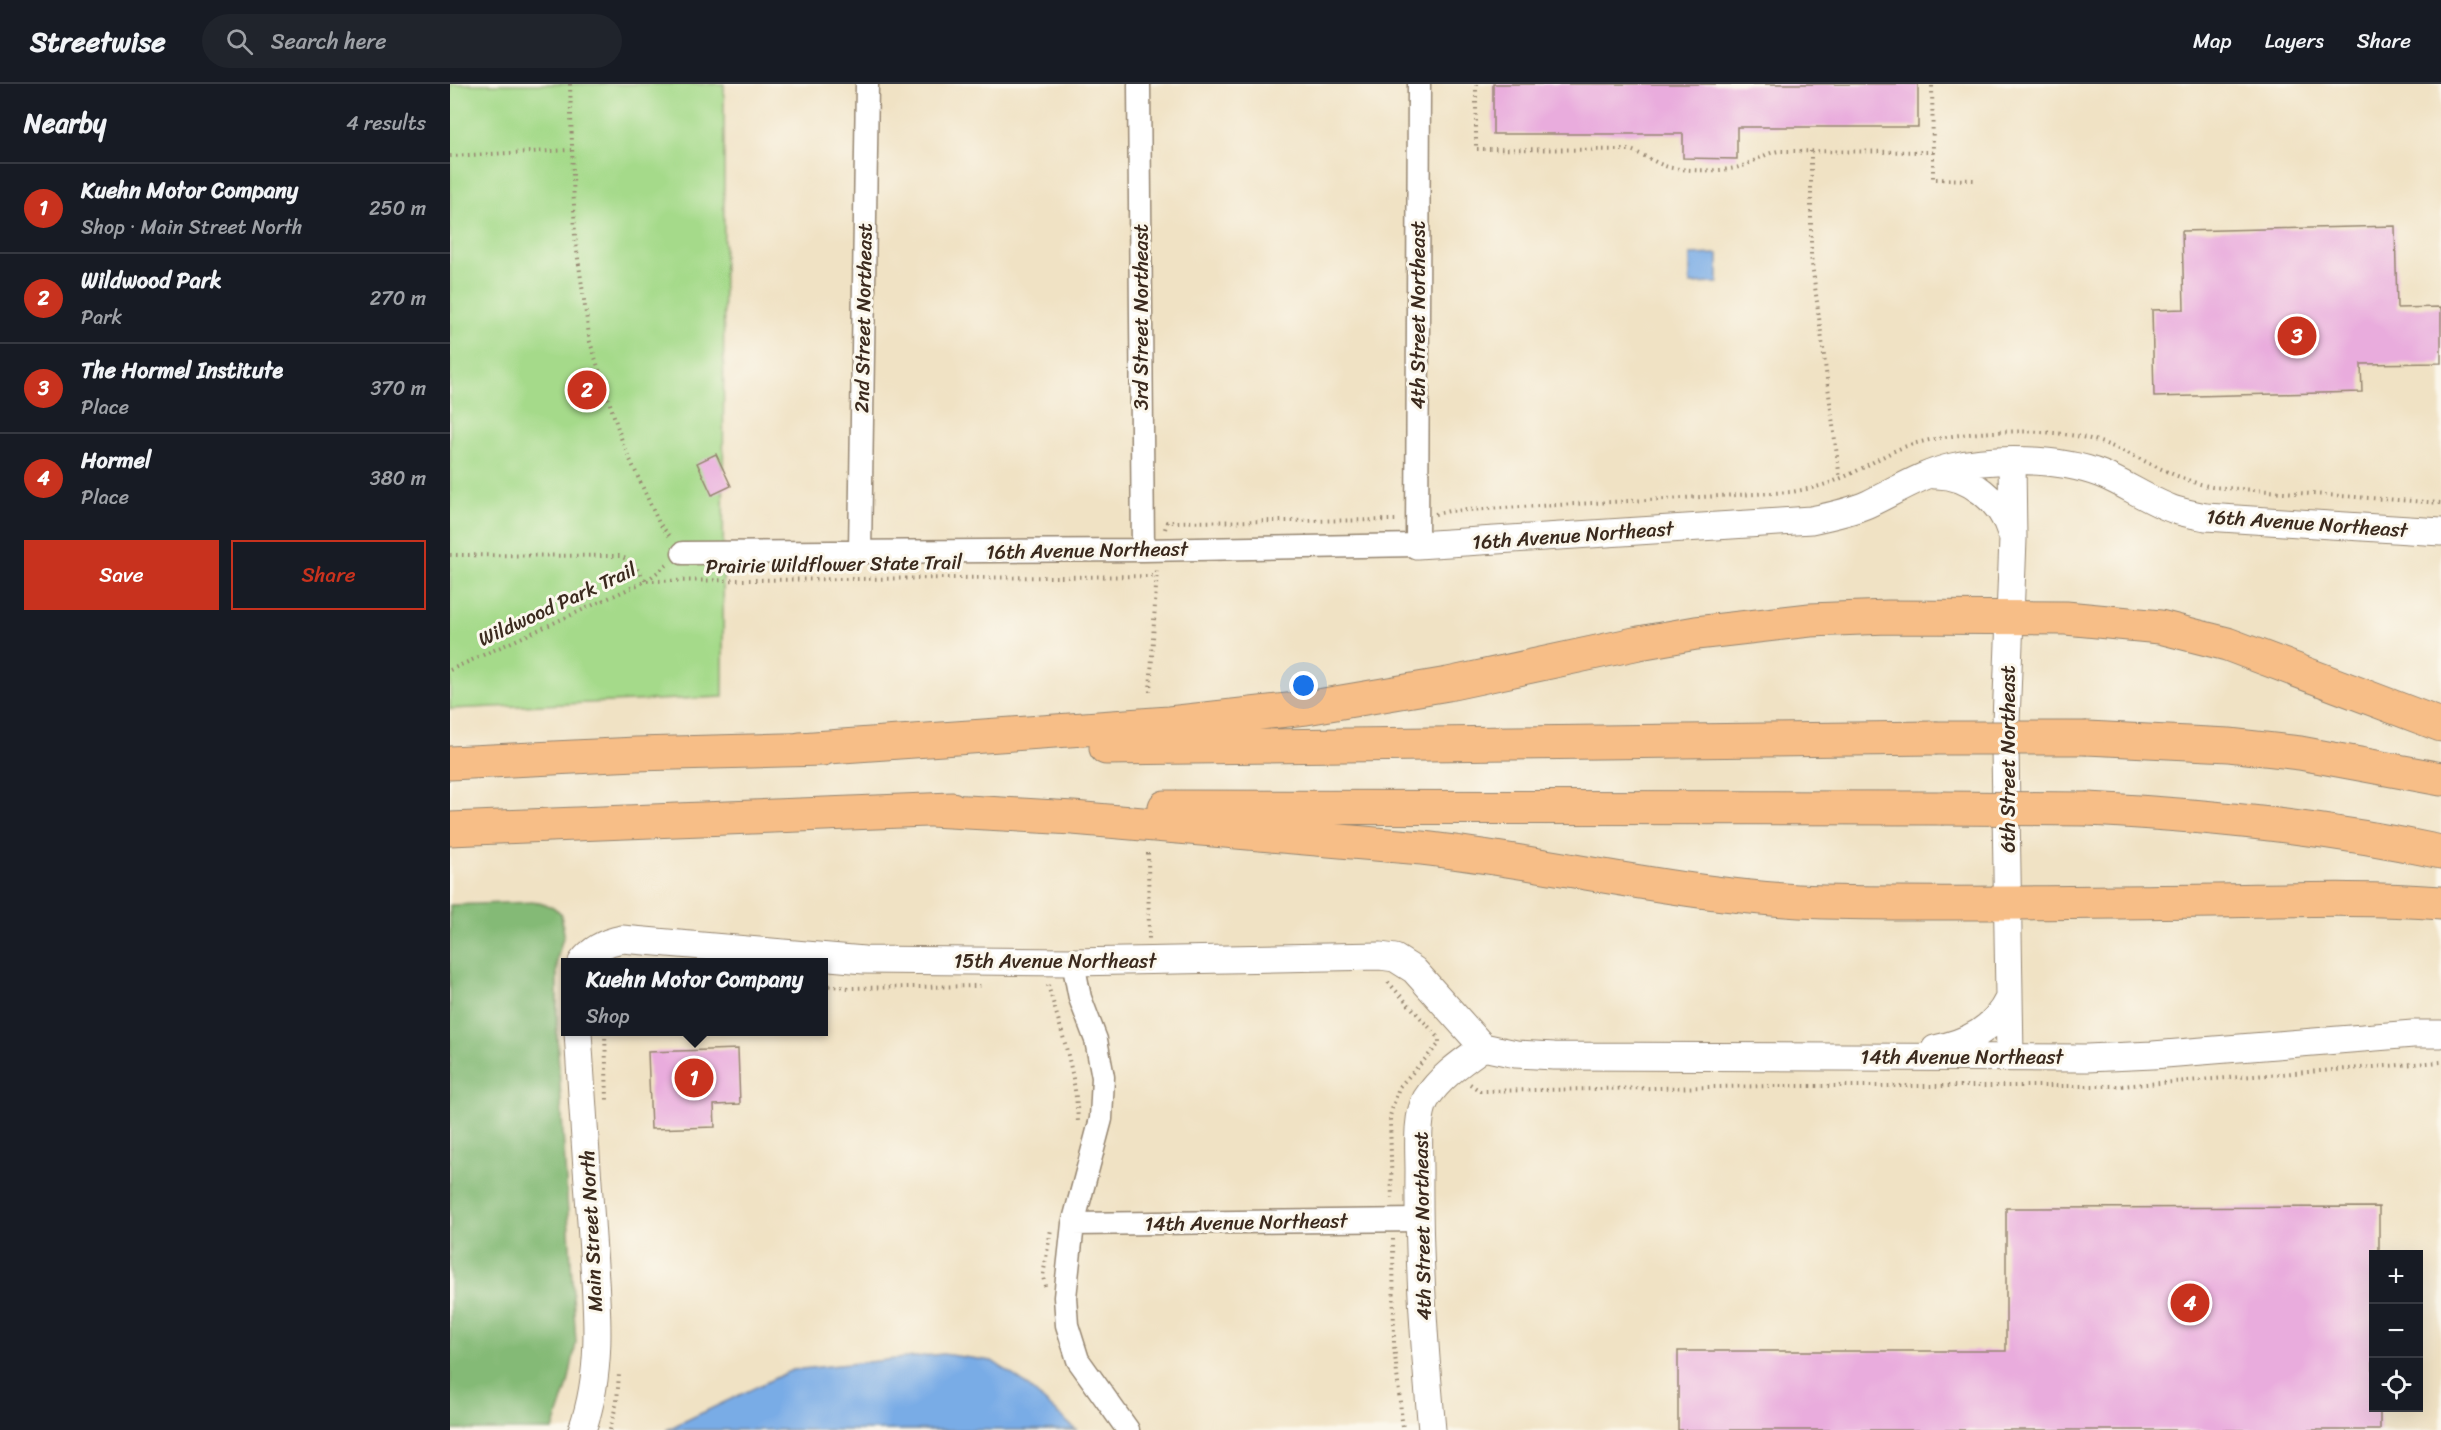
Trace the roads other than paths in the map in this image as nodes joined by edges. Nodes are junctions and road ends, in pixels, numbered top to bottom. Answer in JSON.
{"nodes":[{"id":1,"x":867,"y":84,"type":"edge"},
{"id":2,"x":1139,"y":84,"type":"edge"},
{"id":3,"x":1419,"y":84,"type":"edge"},
{"id":4,"x":2012,"y":462,"type":"junction"},
{"id":5,"x":1928,"y":475,"type":"junction"},
{"id":6,"x":2441,"y":532,"type":"edge"},
{"id":7,"x":2013,"y":539,"type":"junction"},
{"id":8,"x":1417,"y":545,"type":"junction"},
{"id":9,"x":1143,"y":550,"type":"junction"},
{"id":10,"x":860,"y":552,"type":"junction"},
{"id":11,"x":682,"y":553,"type":"road end"},
{"id":12,"x":2011,"y":617,"type":"junction"},
{"id":13,"x":2441,"y":726,"type":"edge"},
{"id":14,"x":800,"y":749,"type":"junction"},
{"id":15,"x":450,"y":763,"type":"edge"},
{"id":16,"x":2441,"y":779,"type":"edge"},
{"id":17,"x":931,"y":810,"type":"junction"},
{"id":18,"x":450,"y":829,"type":"edge"},
{"id":19,"x":2441,"y":852,"type":"edge"},
{"id":20,"x":2008,"y":903,"type":"junction"},
{"id":21,"x":2441,"y":903,"type":"edge"},
{"id":22,"x":588,"y":957,"type":"edge"},
{"id":23,"x":1072,"y":962,"type":"junction"},
{"id":24,"x":2009,"y":998,"type":"junction"},
{"id":25,"x":2441,"y":1034,"type":"edge"},
{"id":26,"x":578,"y":1036,"type":"edge"},
{"id":27,"x":1483,"y":1047,"type":"junction"},
{"id":28,"x":1897,"y":1056,"type":"junction"},
{"id":29,"x":2010,"y":1057,"type":"junction"},
{"id":30,"x":1406,"y":1220,"type":"junction"},
{"id":31,"x":1073,"y":1224,"type":"junction"},
{"id":32,"x":582,"y":1430,"type":"edge"},
{"id":33,"x":1128,"y":1430,"type":"edge"},
{"id":34,"x":1432,"y":1430,"type":"edge"}],
"edges":[{"from":1,"to":10,"type":"street","name":"2nd Street Northeast"},
{"from":2,"to":9,"type":"street","name":"3rd Street Northeast"},
{"from":3,"to":8,"type":"street","name":"4th Street Northeast"},
{"from":4,"to":5,"type":"street","name":"16th Avenue Northeast"},
{"from":4,"to":6,"type":"street","name":"16th Avenue Northeast"},
{"from":4,"to":7,"type":"street","name":"6th Street Northeast"},
{"from":5,"to":7,"type":"street"},
{"from":5,"to":8,"type":"street","name":"16th Avenue Northeast"},
{"from":7,"to":12,"type":"street","name":"6th Street Northeast"},
{"from":8,"to":9,"type":"street","name":"16th Avenue Northeast"},
{"from":9,"to":10,"type":"street","name":"16th Avenue Northeast"},
{"from":10,"to":11,"type":"street","name":"16th Avenue Northeast"},
{"from":12,"to":13,"type":"highway"},
{"from":12,"to":14,"type":"highway"},
{"from":12,"to":20,"type":"street","name":"6th Street Northeast"},
{"from":14,"to":15,"type":"highway"},
{"from":14,"to":16,"type":"highway","bridge":true},
{"from":17,"to":18,"type":"highway"},
{"from":17,"to":19,"type":"highway","bridge":true},
{"from":17,"to":20,"type":"highway"},
{"from":20,"to":21,"type":"highway"},
{"from":20,"to":24,"type":"street","name":"6th Street Northeast"},
{"from":22,"to":23,"type":"street","name":"15th Avenue Northeast"},
{"from":23,"to":27,"type":"street","name":"15th Avenue Northeast"},
{"from":23,"to":31,"type":"street"},
{"from":24,"to":28,"type":"street"},
{"from":24,"to":29,"type":"street","name":"6th Street Northeast"},
{"from":25,"to":29,"type":"street","name":"14th Avenue Northeast"},
{"from":26,"to":32,"type":"street","name":"Main Street North"},
{"from":27,"to":28,"type":"street","name":"14th Avenue Northeast"},
{"from":27,"to":30,"type":"street","name":"4th Street Northeast"},
{"from":28,"to":29,"type":"street","name":"14th Avenue Northeast"},
{"from":30,"to":31,"type":"street","name":"14th Avenue Northeast"},
{"from":30,"to":34,"type":"street","name":"4th Street Northeast"},
{"from":31,"to":33,"type":"street"}]}
